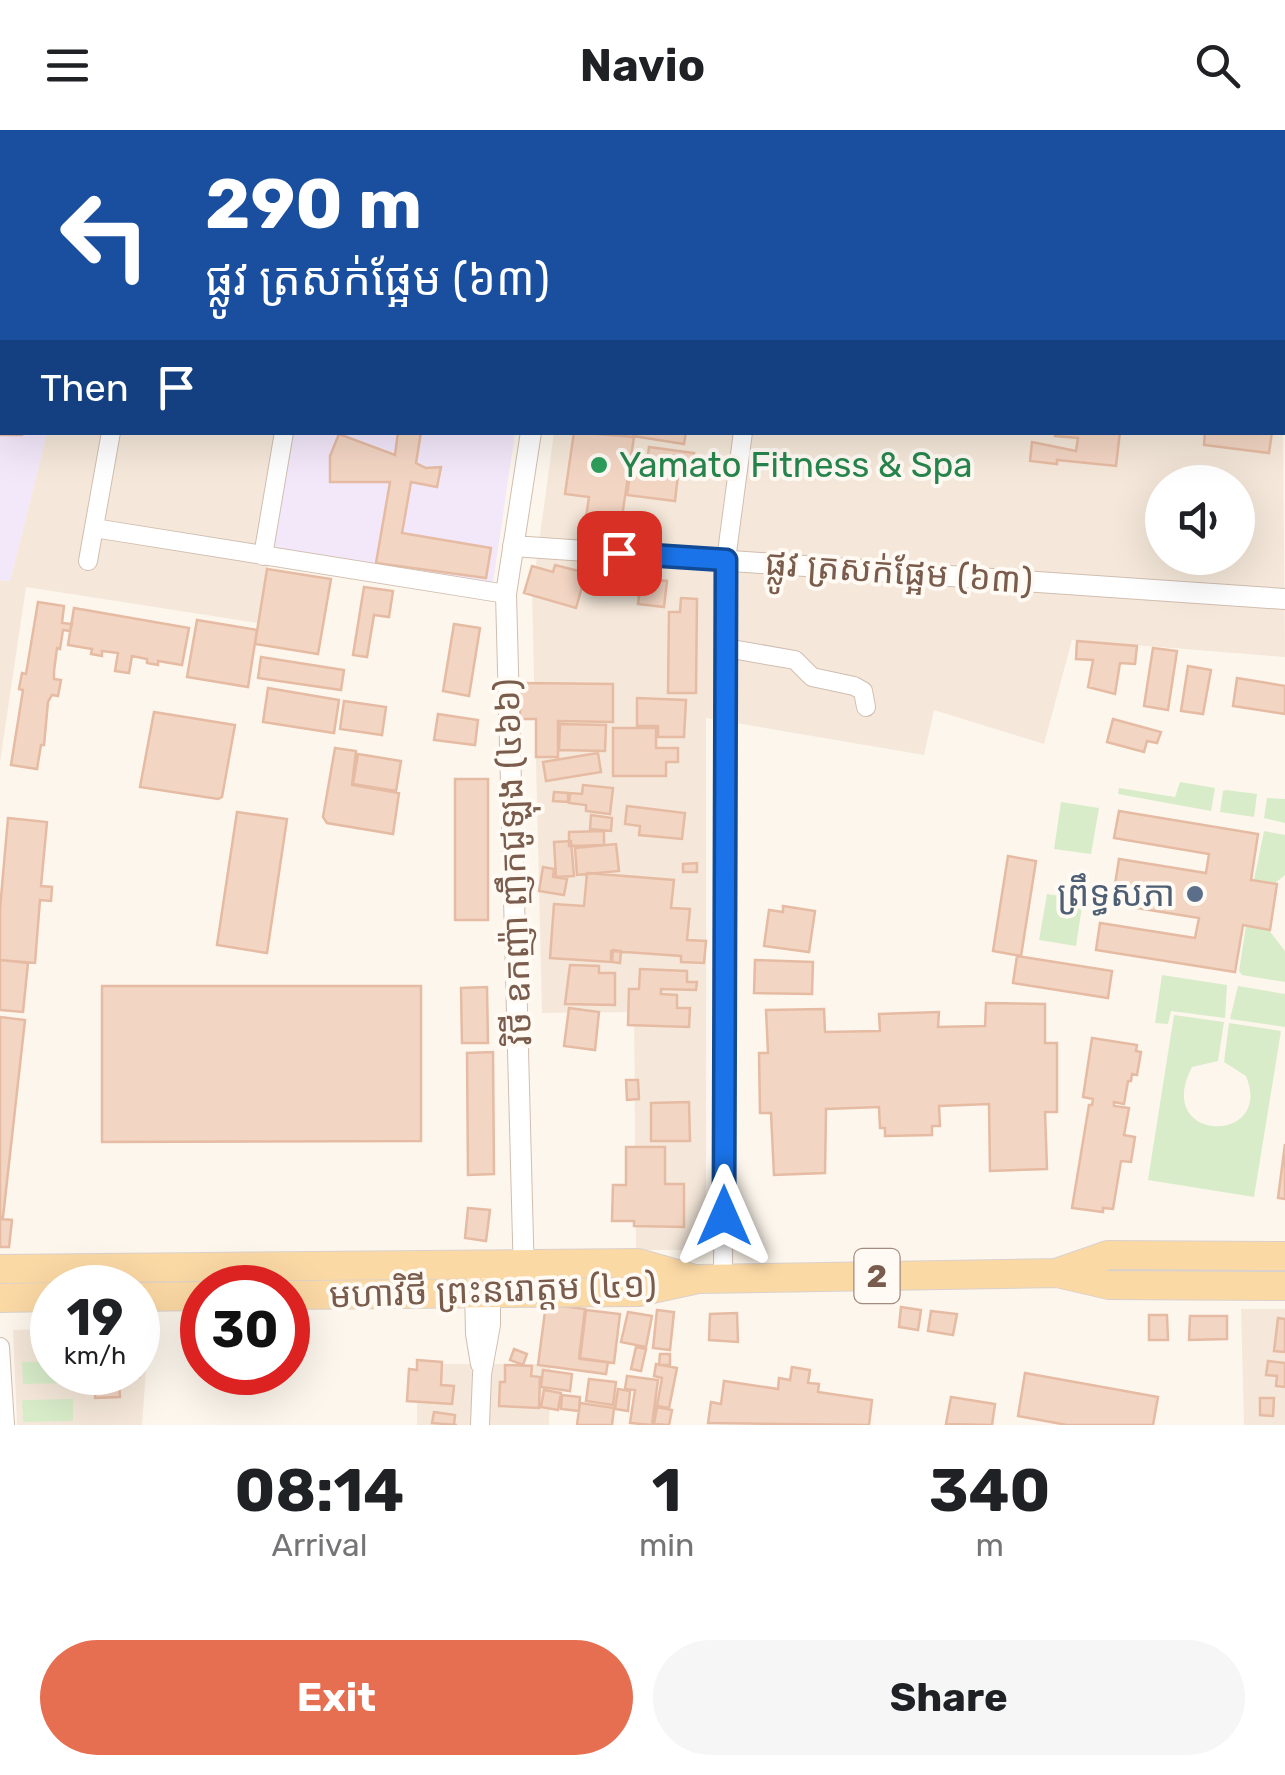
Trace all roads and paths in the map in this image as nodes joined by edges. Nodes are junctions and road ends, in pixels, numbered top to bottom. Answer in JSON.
{"nodes":[{"id":1,"x":110,"y":435,"type":"edge"},
{"id":2,"x":283,"y":435,"type":"edge"},
{"id":3,"x":530,"y":435,"type":"edge"},
{"id":4,"x":743,"y":435,"type":"edge"},
{"id":5,"x":94,"y":528,"type":"junction"},
{"id":6,"x":512,"y":546,"type":"junction"},
{"id":7,"x":263,"y":556,"type":"junction"},
{"id":8,"x":726,"y":560,"type":"junction"},
{"id":9,"x":88,"y":561,"type":"dead end"},
{"id":10,"x":506,"y":594,"type":"junction"},
{"id":11,"x":1285,"y":600,"type":"edge"},
{"id":12,"x":726,"y":648,"type":"junction"},
{"id":13,"x":866,"y":707,"type":"dead end"},
{"id":14,"x":1285,"y":1256,"type":"edge"},
{"id":15,"x":482,"y":1264,"type":"junction"},
{"id":16,"x":524,"y":1264,"type":"junction"},
{"id":17,"x":0,"y":1269,"type":"edge"},
{"id":18,"x":1057,"y":1273,"type":"junction"},
{"id":19,"x":711,"y":1279,"type":"junction"},
{"id":20,"x":1285,"y":1286,"type":"edge"},
{"id":21,"x":482,"y":1293,"type":"junction"},
{"id":22,"x":524,"y":1293,"type":"junction"},
{"id":23,"x":310,"y":1295,"type":"edge"},
{"id":24,"x":0,"y":1298,"type":"edge"},
{"id":25,"x":30,"y":1298,"type":"edge"},
{"id":26,"x":0,"y":1347,"type":"edge"},
{"id":27,"x":5,"y":1425,"type":"edge"},
{"id":28,"x":480,"y":1425,"type":"edge"}],
"edges":[{"from":1,"to":5,"type":"street"},
{"from":2,"to":7,"type":"street"},
{"from":3,"to":6,"type":"street","name":"វិថី ឧកញ៉ា ញឹកជូឡុង (៤៦៦)"},
{"from":4,"to":8,"type":"street"},
{"from":5,"to":7,"type":"street"},
{"from":5,"to":9,"type":"street"},
{"from":6,"to":8,"type":"street","name":"ផ្លូវ ត្រសក់ផ្អែម (៦៣)"},
{"from":6,"to":10,"type":"street","name":"វិថី ឧកញ៉ា ញឹកជូឡុង (៤៦៦)"},
{"from":7,"to":10,"type":"street"},
{"from":8,"to":11,"type":"street","name":"ផ្លូវ ត្រសក់ផ្អែម (៦៣)"},
{"from":8,"to":12,"type":"street"},
{"from":10,"to":16,"type":"street","name":"វិថី ឧកញ៉ា ញឹកជូឡុង (៤៦៦)"},
{"from":12,"to":13,"type":"street"},
{"from":12,"to":19,"type":"street"},
{"from":14,"to":18,"type":"main road","name":"មហាវិថី ព្រះនរោត្តម (៤១)","number":"2"},
{"from":15,"to":16,"type":"main road","name":"មហាវិថី ព្រះនរោត្តម (៤១)","number":"2"},
{"from":15,"to":17,"type":"main road","name":"មហាវិថី ព្រះនរោត្តម (៤១)","number":"2"},
{"from":15,"to":21,"type":"street"},
{"from":16,"to":19,"type":"main road","name":"មហាវិថី ព្រះនរោត្តម (៤១)","number":"2"},
{"from":16,"to":22,"type":"street","name":"វិថី ឧកញ៉ា ញឹកជូឡុង (៤៦៦)"},
{"from":18,"to":19,"type":"main road","name":"មហាវិថី ព្រះនរោត្តម (៤១)","number":"2"},
{"from":18,"to":20,"type":"main road","name":"មហាវិថី ព្រះនរោត្តម (៤១)","number":"2"},
{"from":19,"to":22,"type":"main road","name":"មហាវិថី ព្រះនរោត្តម (៤១)","number":"2"},
{"from":21,"to":22,"type":"main road","name":"មហាវិថី ព្រះនរោត្តម (៤១)","number":"2"},
{"from":21,"to":23,"type":"main road","name":"មហាវិថី ព្រះនរោត្តម (៤១)","number":"2"},
{"from":21,"to":28,"type":"street"},
{"from":24,"to":25,"type":"main road"},
{"from":26,"to":27,"type":"street"}]}
